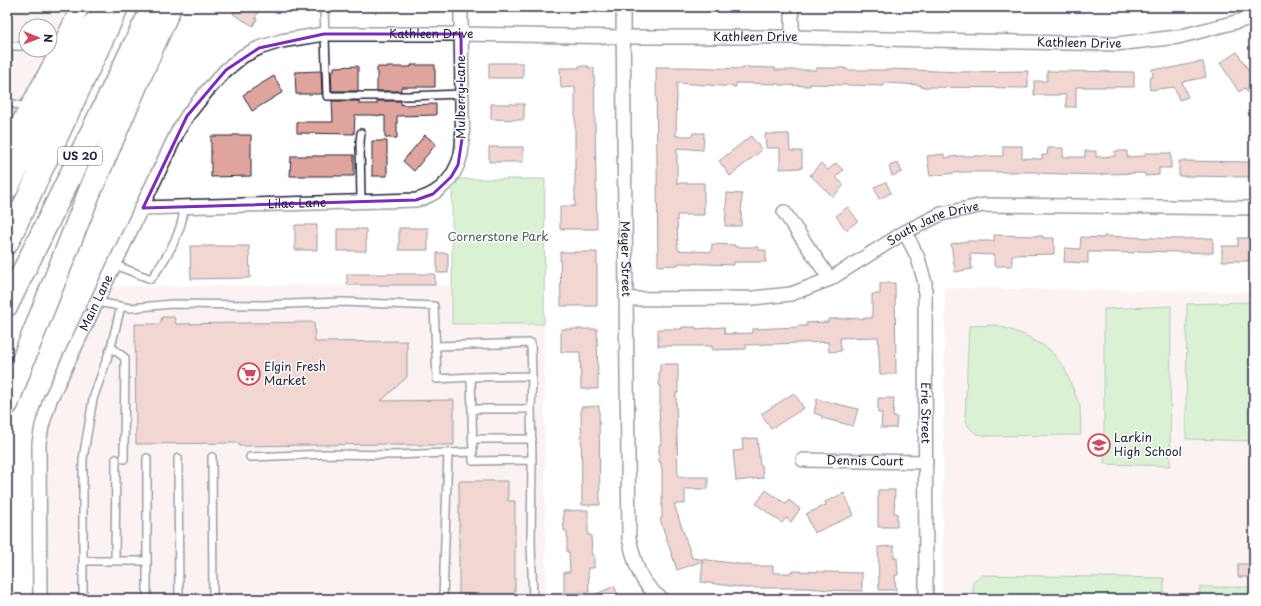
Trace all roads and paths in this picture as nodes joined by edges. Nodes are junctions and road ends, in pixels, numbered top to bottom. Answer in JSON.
{"nodes":[{"id":1,"x":80,"y":7,"type":"edge"},
{"id":2,"x":110,"y":7,"type":"edge"},
{"id":3,"x":117,"y":7,"type":"edge"},
{"id":4,"x":153,"y":7,"type":"edge"},
{"id":5,"x":170,"y":7,"type":"edge"},
{"id":6,"x":324,"y":7,"type":"edge"},
{"id":7,"x":460,"y":7,"type":"edge"},
{"id":8,"x":623,"y":7,"type":"edge"},
{"id":9,"x":792,"y":7,"type":"edge"},
{"id":10,"x":1249,"y":16,"type":"edge"},
{"id":11,"x":324,"y":34,"type":"junction"},
{"id":12,"x":461,"y":34,"type":"junction"},
{"id":13,"x":624,"y":37,"type":"junction"},
{"id":14,"x":792,"y":37,"type":"junction"},
{"id":15,"x":8,"y":46,"type":"edge"},
{"id":16,"x":259,"y":48,"type":"joint"},
{"id":17,"x":58,"y":53,"type":"edge"},
{"id":18,"x":55,"y":58,"type":"edge"},
{"id":19,"x":7,"y":92,"type":"edge"},
{"id":20,"x":462,"y":94,"type":"junction"},
{"id":21,"x":7,"y":102,"type":"edge"},
{"id":22,"x":28,"y":108,"type":"junction"},
{"id":23,"x":361,"y":133,"type":"dead end"},
{"id":24,"x":9,"y":138,"type":"edge"},
{"id":25,"x":446,"y":183,"type":"joint"},
{"id":26,"x":7,"y":188,"type":"edge"},
{"id":27,"x":361,"y":201,"type":"junction"},
{"id":28,"x":184,"y":206,"type":"junction"},
{"id":29,"x":143,"y":208,"type":"junction"},
{"id":30,"x":1254,"y":208,"type":"edge"},
{"id":31,"x":784,"y":212,"type":"dead end"},
{"id":32,"x":905,"y":232,"type":"junction"},
{"id":33,"x":7,"y":243,"type":"edge"},
{"id":34,"x":115,"y":265,"type":"junction"},
{"id":35,"x":830,"y":279,"type":"junction"},
{"id":36,"x":626,"y":299,"type":"junction"},
{"id":37,"x":97,"y":302,"type":"junction"},
{"id":38,"x":7,"y":305,"type":"edge"},
{"id":39,"x":120,"y":306,"type":"junction"},
{"id":40,"x":435,"y":346,"type":"junction"},
{"id":41,"x":111,"y":347,"type":"junction"},
{"id":42,"x":532,"y":376,"type":"junction"},
{"id":43,"x":471,"y":377,"type":"junction"},
{"id":44,"x":7,"y":404,"type":"edge"},
{"id":45,"x":472,"y":409,"type":"junction"},
{"id":46,"x":531,"y":409,"type":"junction"},
{"id":47,"x":472,"y":439,"type":"junction"},
{"id":48,"x":532,"y":439,"type":"junction"},
{"id":49,"x":473,"y":452,"type":"junction"},
{"id":50,"x":448,"y":453,"type":"junction"},
{"id":51,"x":212,"y":457,"type":"dead end"},
{"id":52,"x":250,"y":457,"type":"dead end"},
{"id":53,"x":147,"y":458,"type":"dead end"},
{"id":54,"x":178,"y":458,"type":"dead end"},
{"id":55,"x":532,"y":460,"type":"junction"},
{"id":56,"x":803,"y":460,"type":"dead end"},
{"id":57,"x":926,"y":462,"type":"junction"},
{"id":58,"x":83,"y":561,"type":"junction"},
{"id":59,"x":115,"y":561,"type":"junction"},
{"id":60,"x":147,"y":561,"type":"junction"},
{"id":61,"x":40,"y":599,"type":"edge"},
{"id":62,"x":83,"y":599,"type":"edge"},
{"id":63,"x":147,"y":599,"type":"edge"},
{"id":64,"x":179,"y":599,"type":"edge"},
{"id":65,"x":213,"y":599,"type":"edge"},
{"id":66,"x":443,"y":599,"type":"edge"},
{"id":67,"x":533,"y":599,"type":"edge"},
{"id":68,"x":662,"y":599,"type":"edge"},
{"id":69,"x":926,"y":599,"type":"edge"}],
"edges":[{"from":1,"to":17,"type":"street"},
{"from":2,"to":26,"type":"highway"},
{"from":3,"to":33,"type":"highway","number":"US 20"},
{"from":4,"to":38,"type":"highway","number":"US 20"},
{"from":5,"to":44,"type":"highway"},
{"from":6,"to":11,"type":"lane"},
{"from":7,"to":12,"type":"street","name":"Mulberry Lane"},
{"from":8,"to":13,"type":"street","name":"Meyer Street"},
{"from":9,"to":14,"type":"street"},
{"from":10,"to":14,"type":"street","name":"Kathleen Drive"},
{"from":11,"to":12,"type":"street","name":"Kathleen Drive"},
{"from":11,"to":16,"type":"street","name":"Kathleen Drive"},
{"from":11,"to":20,"type":"lane"},
{"from":12,"to":13,"type":"street","name":"Kathleen Drive"},
{"from":12,"to":20,"type":"street","name":"Mulberry Lane"},
{"from":13,"to":14,"type":"street","name":"Kathleen Drive"},
{"from":13,"to":36,"type":"street","name":"Meyer Street"},
{"from":15,"to":19,"type":"lane"},
{"from":16,"to":29,"type":"street","name":"Main Lane"},
{"from":18,"to":22,"type":"street"},
{"from":20,"to":25,"type":"street","name":"Mulberry Lane"},
{"from":21,"to":22,"type":"lane"},
{"from":22,"to":24,"type":"street"},
{"from":23,"to":27,"type":"lane"},
{"from":25,"to":27,"type":"street","name":"Lilac Lane"},
{"from":27,"to":28,"type":"street","name":"Lilac Lane"},
{"from":28,"to":29,"type":"street","name":"Lilac Lane"},
{"from":28,"to":34,"type":"lane"},
{"from":29,"to":34,"type":"street","name":"Main Lane"},
{"from":30,"to":32,"type":"street","name":"South Jane Drive"},
{"from":31,"to":35,"type":"street"},
{"from":32,"to":35,"type":"street","name":"South Jane Drive"},
{"from":32,"to":57,"type":"street","name":"Erie Street"},
{"from":34,"to":37,"type":"street","name":"Main Lane"},
{"from":35,"to":36,"type":"street","name":"South Jane Drive"},
{"from":36,"to":68,"type":"street","name":"Meyer Street"},
{"from":37,"to":39,"type":"lane"},
{"from":37,"to":61,"type":"street","name":"Main Lane"},
{"from":39,"to":40,"type":"lane"},
{"from":39,"to":41,"type":"lane"},
{"from":40,"to":42,"type":"lane"},
{"from":40,"to":43,"type":"lane"},
{"from":41,"to":58,"type":"lane"},
{"from":41,"to":59,"type":"lane"},
{"from":42,"to":43,"type":"lane"},
{"from":42,"to":46,"type":"lane"},
{"from":43,"to":45,"type":"lane"},
{"from":45,"to":46,"type":"lane"},
{"from":45,"to":47,"type":"lane"},
{"from":46,"to":48,"type":"lane"},
{"from":47,"to":48,"type":"lane"},
{"from":47,"to":49,"type":"lane"},
{"from":48,"to":55,"type":"lane"},
{"from":49,"to":50,"type":"lane"},
{"from":49,"to":55,"type":"lane"},
{"from":50,"to":52,"type":"lane"},
{"from":50,"to":66,"type":"lane"},
{"from":51,"to":65,"type":"lane"},
{"from":53,"to":60,"type":"lane"},
{"from":54,"to":64,"type":"lane"},
{"from":55,"to":67,"type":"lane"},
{"from":56,"to":57,"type":"street","name":"Dennis Court"},
{"from":57,"to":69,"type":"street","name":"Erie Street"},
{"from":58,"to":59,"type":"lane"},
{"from":58,"to":62,"type":"lane"},
{"from":59,"to":60,"type":"lane"},
{"from":60,"to":63,"type":"lane"}]}
